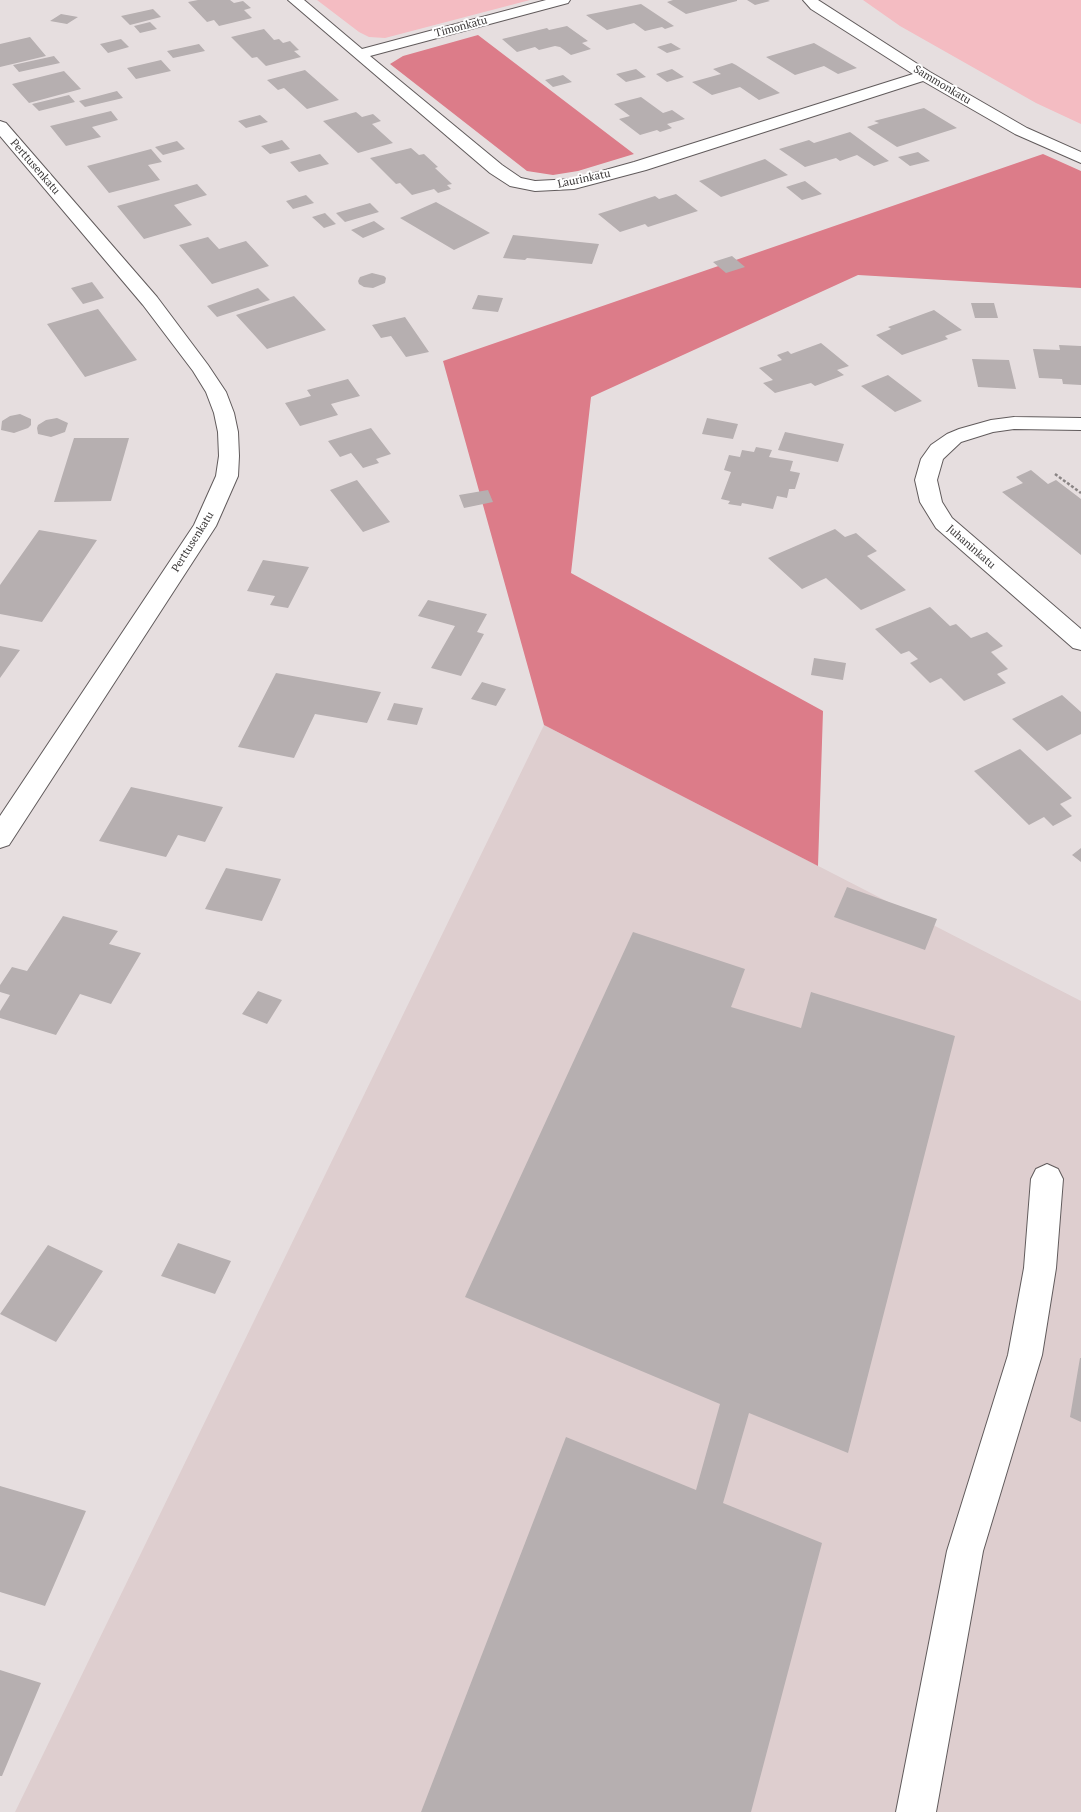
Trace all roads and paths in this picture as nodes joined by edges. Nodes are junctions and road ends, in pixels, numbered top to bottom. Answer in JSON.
{"nodes":[{"id":1,"x":295,"y":0,"type":"edge"},
{"id":2,"x":563,"y":0,"type":"edge"},
{"id":3,"x":810,"y":0,"type":"edge"},
{"id":4,"x":359,"y":54,"type":"junction"},
{"id":5,"x":925,"y":75,"type":"junction"},
{"id":6,"x":0,"y":126,"type":"edge"},
{"id":7,"x":1081,"y":158,"type":"edge"},
{"id":8,"x":1081,"y":424,"type":"edge"},
{"id":9,"x":1055,"y":474,"type":"dead end"},
{"id":10,"x":1081,"y":493,"type":"edge"},
{"id":11,"x":1081,"y":642,"type":"edge"},
{"id":12,"x":0,"y":838,"type":"edge"},
{"id":13,"x":1047,"y":1179,"type":"dead end"},
{"id":14,"x":916,"y":1812,"type":"edge"}],
"edges":[{"from":1,"to":4,"type":"street","name":"Laurinkatu"},
{"from":2,"to":4,"type":"street","name":"Timonkatu"},
{"from":3,"to":5,"type":"street","name":"Sammonkatu"},
{"from":4,"to":5,"type":"street","name":"Laurinkatu"},
{"from":5,"to":7,"type":"street","name":"Sammonkatu"},
{"from":6,"to":12,"type":"street","name":"Perttusenkatu"},
{"from":8,"to":11,"type":"street","name":"Juhaninkatu"},
{"from":9,"to":10,"type":"path"},
{"from":13,"to":14,"type":"street"}]}
